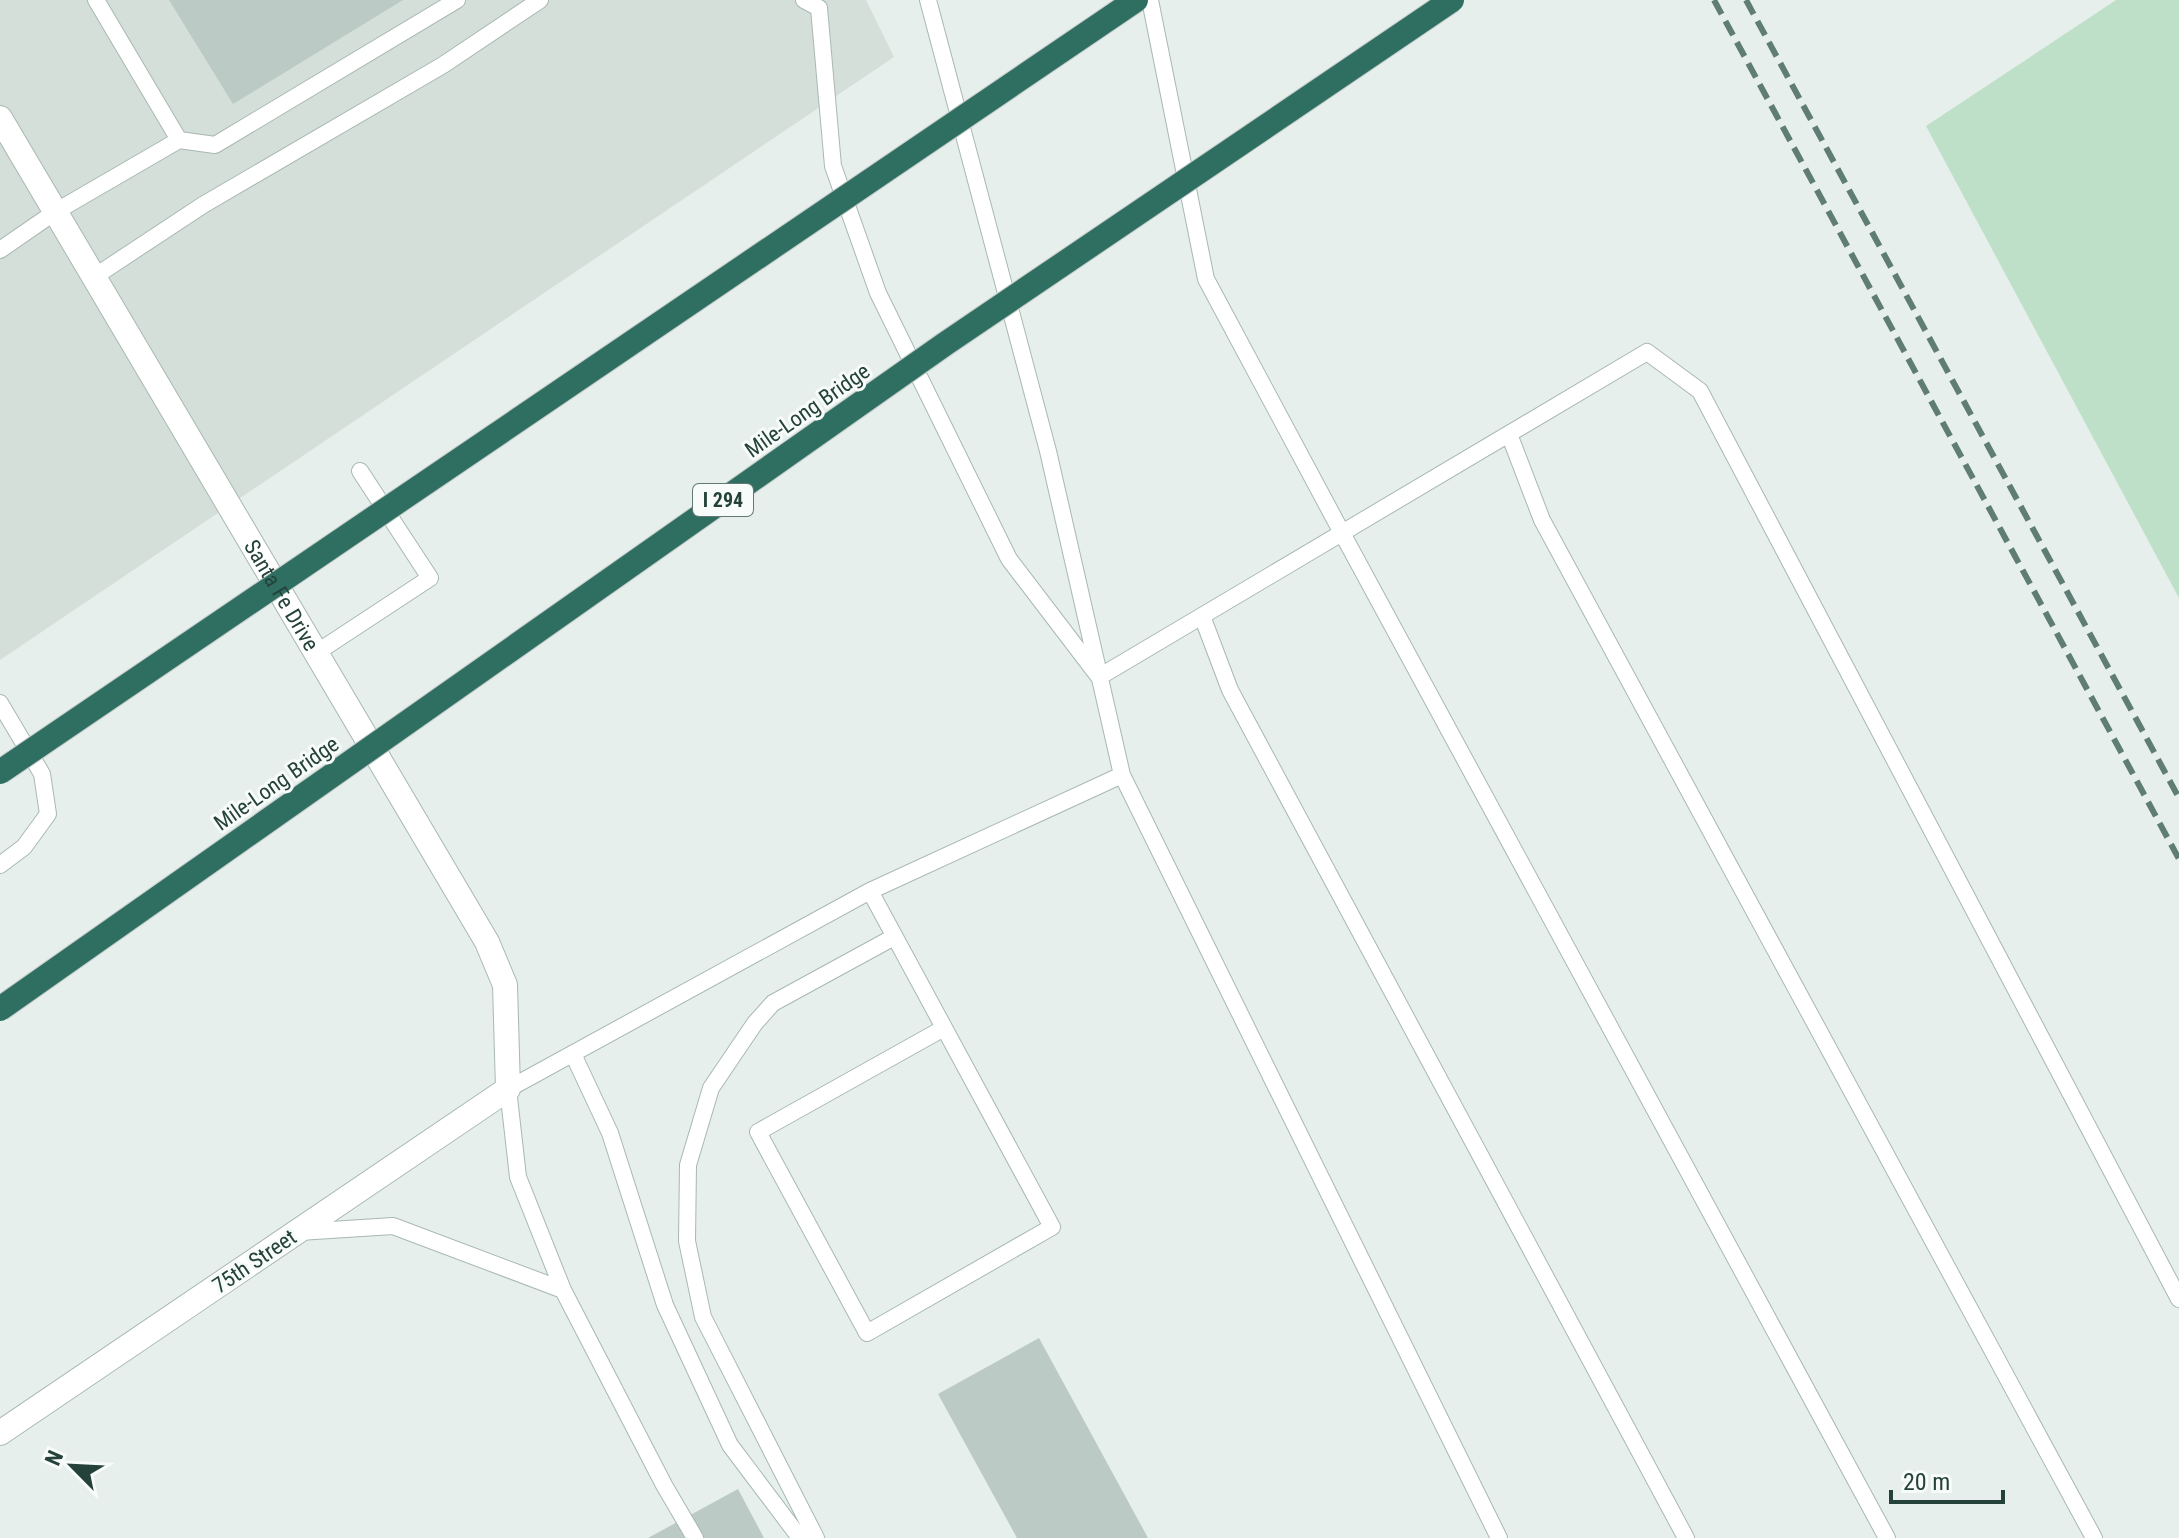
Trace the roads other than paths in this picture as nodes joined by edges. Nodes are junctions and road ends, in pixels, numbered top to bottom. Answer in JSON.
{"nodes":[{"id":1,"x":96,"y":0,"type":"edge"},
{"id":2,"x":457,"y":0,"type":"edge"},
{"id":3,"x":540,"y":0,"type":"edge"},
{"id":4,"x":928,"y":0,"type":"edge"},
{"id":5,"x":1136,"y":0,"type":"edge"},
{"id":6,"x":1150,"y":0,"type":"edge"},
{"id":7,"x":1452,"y":0,"type":"edge"},
{"id":8,"x":815,"y":3,"type":"edge"},
{"id":9,"x":0,"y":118,"type":"edge"},
{"id":10,"x":179,"y":140,"type":"junction"},
{"id":11,"x":55,"y":212,"type":"junction"},
{"id":12,"x":0,"y":250,"type":"edge"},
{"id":13,"x":94,"y":277,"type":"junction"},
{"id":14,"x":1509,"y":434,"type":"junction"},
{"id":15,"x":360,"y":471,"type":"dead end"},
{"id":16,"x":1342,"y":533,"type":"junction"},
{"id":17,"x":1202,"y":616,"type":"junction"},
{"id":18,"x":316,"y":653,"type":"junction"},
{"id":19,"x":1099,"y":677,"type":"junction"},
{"id":20,"x":0,"y":703,"type":"edge"},
{"id":21,"x":0,"y":772,"type":"edge"},
{"id":22,"x":1122,"y":775,"type":"junction"},
{"id":23,"x":0,"y":865,"type":"edge"},
{"id":24,"x":870,"y":891,"type":"junction"},
{"id":25,"x":894,"y":937,"type":"junction"},
{"id":26,"x":0,"y":1009,"type":"edge"},
{"id":27,"x":944,"y":1028,"type":"junction"},
{"id":28,"x":573,"y":1054,"type":"junction"},
{"id":29,"x":508,"y":1089,"type":"junction"},
{"id":30,"x":297,"y":1232,"type":"junction"},
{"id":31,"x":563,"y":1290,"type":"junction"},
{"id":32,"x":2179,"y":1299,"type":"edge"},
{"id":33,"x":0,"y":1433,"type":"edge"},
{"id":34,"x":695,"y":1538,"type":"edge"},
{"id":35,"x":800,"y":1538,"type":"edge"},
{"id":36,"x":816,"y":1538,"type":"edge"},
{"id":37,"x":1499,"y":1538,"type":"edge"},
{"id":38,"x":1686,"y":1538,"type":"edge"},
{"id":39,"x":1887,"y":1538,"type":"edge"},
{"id":40,"x":2094,"y":1538,"type":"edge"}],
"edges":[{"from":1,"to":10,"type":"lane"},
{"from":2,"to":10,"type":"lane"},
{"from":3,"to":13,"type":"lane"},
{"from":4,"to":19,"type":"lane"},
{"from":5,"to":21,"type":"highway","bridge":true},
{"from":6,"to":16,"type":"lane"},
{"from":7,"to":26,"type":"highway","name":"Mile-Long Bridge","number":"I 294","bridge":true},
{"from":8,"to":19,"type":"lane"},
{"from":9,"to":11,"type":"street","name":"Santa Fe Drive"},
{"from":10,"to":11,"type":"lane"},
{"from":11,"to":12,"type":"lane"},
{"from":11,"to":13,"type":"street","name":"Santa Fe Drive"},
{"from":13,"to":18,"type":"street","name":"Santa Fe Drive"},
{"from":14,"to":16,"type":"lane"},
{"from":14,"to":32,"type":"lane"},
{"from":14,"to":40,"type":"lane"},
{"from":15,"to":18,"type":"lane"},
{"from":16,"to":17,"type":"lane"},
{"from":16,"to":39,"type":"lane"},
{"from":17,"to":19,"type":"lane"},
{"from":17,"to":38,"type":"lane"},
{"from":18,"to":29,"type":"street","name":"Santa Fe Drive"},
{"from":19,"to":22,"type":"lane"},
{"from":20,"to":23,"type":"lane"},
{"from":22,"to":24,"type":"lane"},
{"from":22,"to":37,"type":"lane"},
{"from":24,"to":25,"type":"lane"},
{"from":24,"to":28,"type":"lane"},
{"from":25,"to":27,"type":"lane"},
{"from":25,"to":36,"type":"lane"},
{"from":27,"to":27,"type":"lane"},
{"from":28,"to":29,"type":"lane"},
{"from":28,"to":35,"type":"lane"},
{"from":29,"to":30,"type":"street","name":"75th Street"},
{"from":29,"to":31,"type":"lane"},
{"from":30,"to":31,"type":"lane"},
{"from":30,"to":33,"type":"street","name":"75th Street"},
{"from":31,"to":34,"type":"lane"}]}
